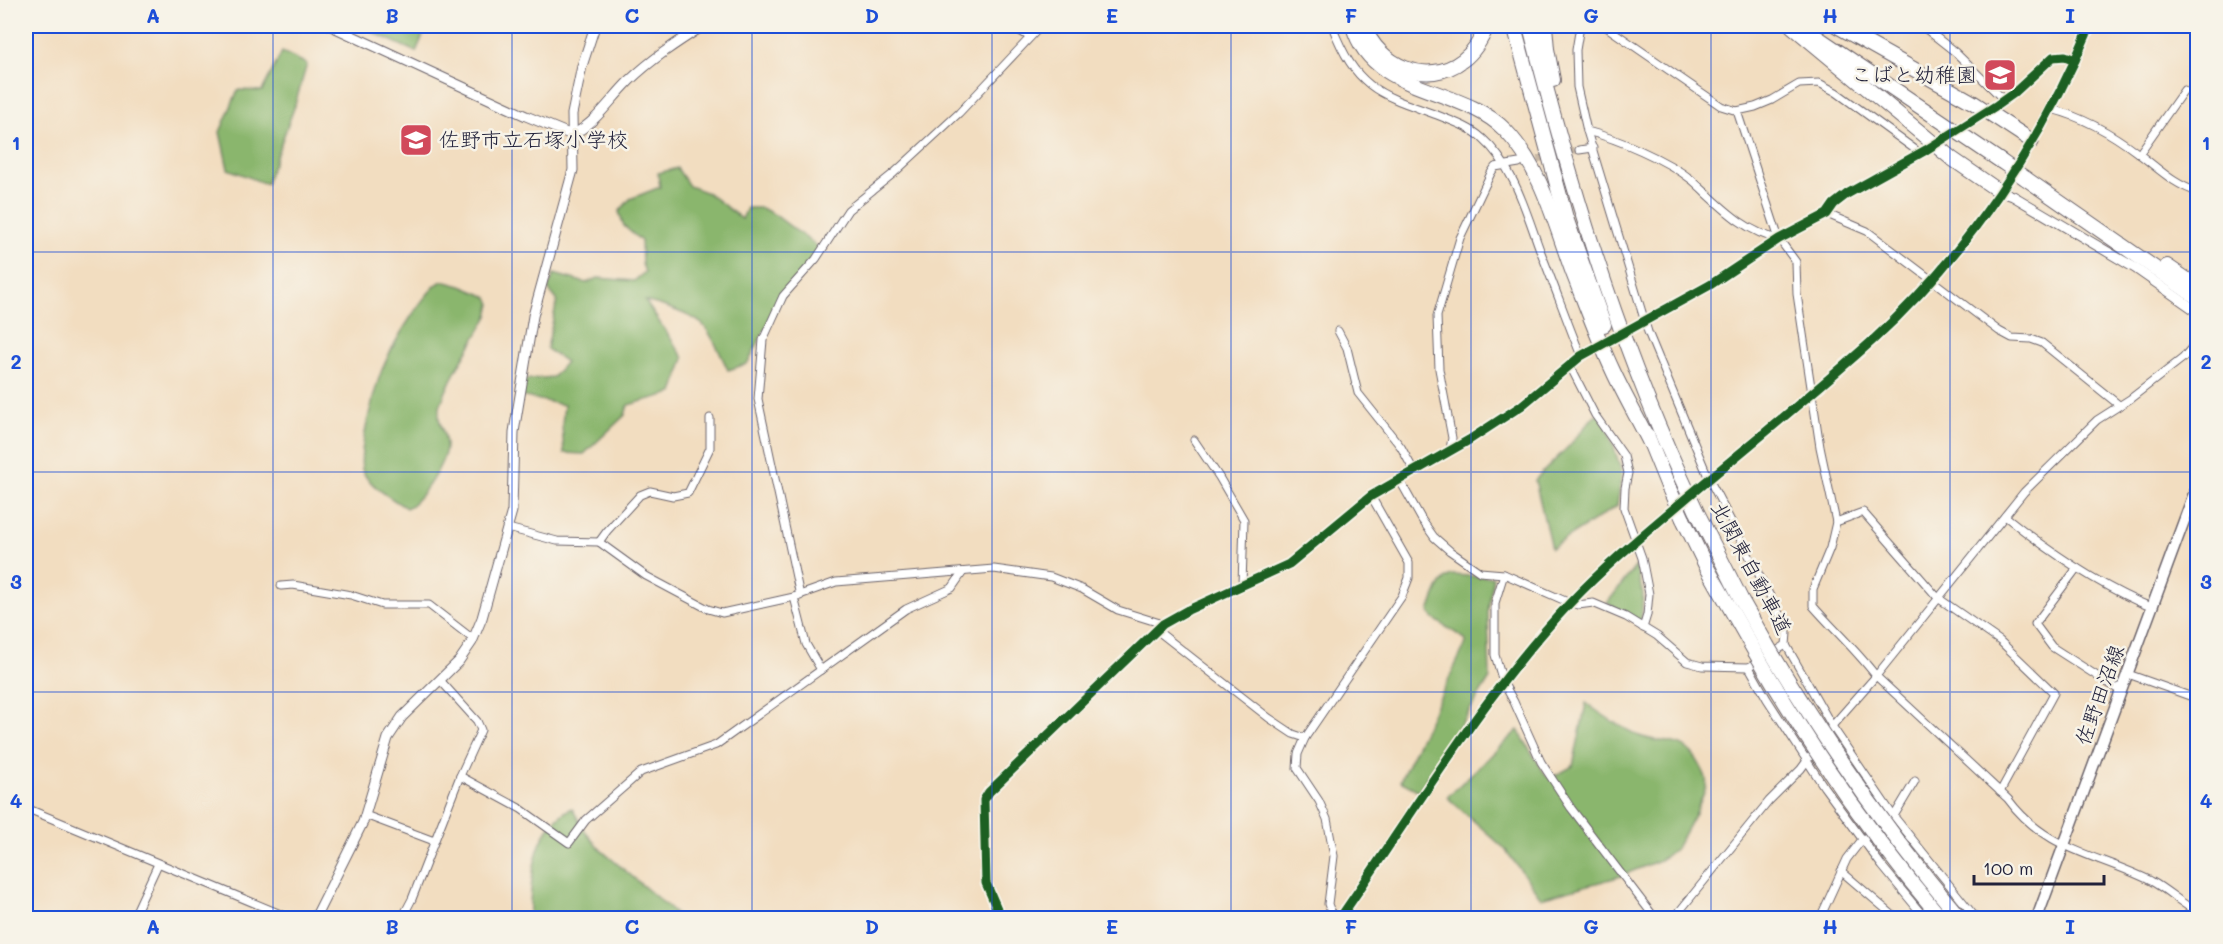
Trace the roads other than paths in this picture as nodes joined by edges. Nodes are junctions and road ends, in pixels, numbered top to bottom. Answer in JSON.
{"nodes":[{"id":1,"x":330,"y":26,"type":"edge"},
{"id":2,"x":595,"y":26,"type":"edge"},
{"id":3,"x":703,"y":26,"type":"edge"},
{"id":4,"x":1011,"y":26,"type":"edge"},
{"id":5,"x":1041,"y":26,"type":"edge"},
{"id":6,"x":1332,"y":26,"type":"edge"},
{"id":7,"x":1353,"y":26,"type":"edge"},
{"id":8,"x":1364,"y":26,"type":"edge"},
{"id":9,"x":1487,"y":26,"type":"edge"},
{"id":10,"x":1514,"y":26,"type":"edge"},
{"id":11,"x":1530,"y":26,"type":"edge"},
{"id":12,"x":1545,"y":26,"type":"edge"},
{"id":13,"x":1580,"y":26,"type":"edge"},
{"id":14,"x":1605,"y":26,"type":"edge"},
{"id":15,"x":1792,"y":26,"type":"edge"},
{"id":16,"x":1801,"y":26,"type":"edge"},
{"id":17,"x":1816,"y":26,"type":"edge"},
{"id":18,"x":1837,"y":26,"type":"edge"},
{"id":19,"x":1922,"y":26,"type":"edge"},
{"id":20,"x":2090,"y":26,"type":"edge"},
{"id":21,"x":1030,"y":37,"type":"junction"},
{"id":22,"x":2075,"y":60,"type":"junction"},
{"id":23,"x":2184,"y":90,"type":"dead end"},
{"id":24,"x":2051,"y":109,"type":"junction"},
{"id":25,"x":1737,"y":111,"type":"junction"},
{"id":26,"x":1587,"y":130,"type":"junction"},
{"id":27,"x":572,"y":135,"type":"junction"},
{"id":28,"x":2032,"y":141,"type":"junction"},
{"id":29,"x":1593,"y":148,"type":"junction"},
{"id":30,"x":1579,"y":150,"type":"tunnel mouth"},
{"id":31,"x":2139,"y":154,"type":"junction"},
{"id":32,"x":2005,"y":159,"type":"junction"},
{"id":33,"x":1519,"y":163,"type":"tunnel mouth"},
{"id":34,"x":1505,"y":165,"type":"junction"},
{"id":35,"x":2027,"y":175,"type":"junction"},
{"id":36,"x":2000,"y":191,"type":"junction"},
{"id":37,"x":2198,"y":192,"type":"edge"},
{"id":38,"x":1827,"y":214,"type":"junction"},
{"id":39,"x":1779,"y":239,"type":"junction"},
{"id":40,"x":1598,"y":265,"type":"junction"},
{"id":41,"x":1932,"y":281,"type":"junction"},
{"id":42,"x":2198,"y":287,"type":"edge"},
{"id":43,"x":2198,"y":298,"type":"edge"},
{"id":44,"x":2198,"y":312,"type":"edge"},
{"id":45,"x":1644,"y":320,"type":"junction"},
{"id":46,"x":1632,"y":327,"type":"dead end"},
{"id":47,"x":1338,"y":331,"type":"dead end"},
{"id":48,"x":2198,"y":336,"type":"edge"},
{"id":49,"x":1593,"y":350,"type":"tunnel mouth"},
{"id":50,"x":1581,"y":357,"type":"junction"},
{"id":51,"x":1570,"y":366,"type":"junction"},
{"id":52,"x":1812,"y":392,"type":"junction"},
{"id":53,"x":2119,"y":405,"type":"junction"},
{"id":54,"x":710,"y":418,"type":"dead end"},
{"id":55,"x":1194,"y":440,"type":"dead end"},
{"id":56,"x":1650,"y":444,"type":"junction"},
{"id":57,"x":1450,"y":449,"type":"junction"},
{"id":58,"x":1414,"y":471,"type":"junction"},
{"id":59,"x":1399,"y":479,"type":"junction"},
{"id":60,"x":1709,"y":479,"type":"junction"},
{"id":61,"x":2198,"y":483,"type":"edge"},
{"id":62,"x":1371,"y":496,"type":"junction"},
{"id":63,"x":2005,"y":516,"type":"junction"},
{"id":64,"x":1836,"y":522,"type":"junction"},
{"id":65,"x":508,"y":528,"type":"junction"},
{"id":66,"x":1636,"y":540,"type":"junction"},
{"id":67,"x":599,"y":542,"type":"junction"},
{"id":68,"x":2077,"y":568,"type":"junction"},
{"id":69,"x":963,"y":572,"type":"junction"},
{"id":70,"x":1504,"y":574,"type":"junction"},
{"id":71,"x":1242,"y":585,"type":"junction"},
{"id":72,"x":280,"y":586,"type":"dead end"},
{"id":73,"x":797,"y":597,"type":"junction"},
{"id":74,"x":1938,"y":598,"type":"junction"},
{"id":75,"x":1570,"y":603,"type":"junction"},
{"id":76,"x":2152,"y":608,"type":"junction"},
{"id":77,"x":1161,"y":626,"type":"junction"},
{"id":78,"x":1643,"y":628,"type":"junction"},
{"id":79,"x":473,"y":639,"type":"junction"},
{"id":80,"x":1786,"y":645,"type":"junction"},
{"id":81,"x":1749,"y":667,"type":"junction"},
{"id":82,"x":821,"y":670,"type":"junction"},
{"id":83,"x":2128,"y":674,"type":"junction"},
{"id":84,"x":1876,"y":676,"type":"junction"},
{"id":85,"x":440,"y":680,"type":"junction"},
{"id":86,"x":1503,"y":682,"type":"junction"},
{"id":87,"x":2122,"y":692,"type":"junction"},
{"id":88,"x":2198,"y":699,"type":"edge"},
{"id":89,"x":1832,"y":726,"type":"junction"},
{"id":90,"x":1305,"y":738,"type":"junction"},
{"id":91,"x":1807,"y":761,"type":"junction"},
{"id":92,"x":460,"y":776,"type":"junction"},
{"id":93,"x":1915,"y":781,"type":"dead end"},
{"id":94,"x":2000,"y":792,"type":"junction"},
{"id":95,"x":26,"y":808,"type":"edge"},
{"id":96,"x":364,"y":815,"type":"junction"},
{"id":97,"x":1894,"y":816,"type":"junction"},
{"id":98,"x":1863,"y":840,"type":"junction"},
{"id":99,"x":434,"y":841,"type":"junction"},
{"id":100,"x":2065,"y":845,"type":"junction"},
{"id":101,"x":158,"y":864,"type":"junction"},
{"id":102,"x":1841,"y":871,"type":"junction"},
{"id":103,"x":1954,"y":892,"type":"junction"},
{"id":104,"x":2198,"y":912,"type":"edge"},
{"id":105,"x":1924,"y":917,"type":"edge"},
{"id":106,"x":133,"y":918,"type":"edge"},
{"id":107,"x":290,"y":918,"type":"edge"},
{"id":108,"x":315,"y":918,"type":"edge"},
{"id":109,"x":402,"y":918,"type":"edge"},
{"id":110,"x":1000,"y":918,"type":"edge"},
{"id":111,"x":1339,"y":918,"type":"edge"},
{"id":112,"x":1655,"y":918,"type":"edge"},
{"id":113,"x":1674,"y":918,"type":"edge"},
{"id":114,"x":1820,"y":918,"type":"edge"},
{"id":115,"x":1896,"y":918,"type":"edge"},
{"id":116,"x":1941,"y":918,"type":"edge"},
{"id":117,"x":1960,"y":918,"type":"edge"},
{"id":118,"x":1976,"y":918,"type":"edge"},
{"id":119,"x":2037,"y":918,"type":"edge"}],
"edges":[{"from":1,"to":27,"type":"street"},
{"from":2,"to":27,"type":"street"},
{"from":3,"to":27,"type":"street"},
{"from":4,"to":21,"type":"street"},
{"from":5,"to":21,"type":"street"},
{"from":6,"to":34,"type":"street"},
{"from":7,"to":56,"type":"highway"},
{"from":8,"to":9,"type":"highway"},
{"from":10,"to":56,"type":"highway","name":"北関東自動車道"},
{"from":11,"to":40,"type":"highway","name":"北関東自動車道"},
{"from":12,"to":40,"type":"highway"},
{"from":13,"to":26,"type":"street"},
{"from":14,"to":25,"type":"street"},
{"from":15,"to":36,"type":"highway"},
{"from":16,"to":32,"type":"highway"},
{"from":17,"to":32,"type":"highway"},
{"from":18,"to":28,"type":"highway"},
{"from":19,"to":22,"type":"street"},
{"from":20,"to":22,"type":"street"},
{"from":21,"to":73,"type":"street"},
{"from":22,"to":24,"type":"street"},
{"from":23,"to":31,"type":"street"},
{"from":24,"to":28,"type":"street"},
{"from":24,"to":31,"type":"street"},
{"from":25,"to":38,"type":"street"},
{"from":25,"to":39,"type":"street"},
{"from":26,"to":29,"type":"street"},
{"from":26,"to":39,"type":"street"},
{"from":27,"to":65,"type":"street"},
{"from":28,"to":36,"type":"street"},
{"from":29,"to":30,"type":"street"},
{"from":29,"to":45,"type":"street"},
{"from":31,"to":37,"type":"street"},
{"from":32,"to":35,"type":"highway"},
{"from":33,"to":34,"type":"street"},
{"from":34,"to":50,"type":"street"},
{"from":34,"to":57,"type":"street"},
{"from":35,"to":42,"type":"highway"},
{"from":35,"to":43,"type":"highway"},
{"from":36,"to":41,"type":"street"},
{"from":36,"to":44,"type":"street"},
{"from":38,"to":39,"type":"street"},
{"from":38,"to":41,"type":"street"},
{"from":39,"to":45,"type":"street"},
{"from":39,"to":52,"type":"street"},
{"from":40,"to":117,"type":"highway","name":"北関東自動車道","bridge":true},
{"from":41,"to":52,"type":"street"},
{"from":41,"to":53,"type":"street"},
{"from":45,"to":46,"type":"street"},
{"from":45,"to":60,"type":"street"},
{"from":47,"to":58,"type":"street"},
{"from":48,"to":53,"type":"street"},
{"from":49,"to":50,"type":"street"},
{"from":50,"to":51,"type":"street"},
{"from":51,"to":57,"type":"street"},
{"from":51,"to":66,"type":"street"},
{"from":52,"to":60,"type":"street"},
{"from":52,"to":64,"type":"street"},
{"from":53,"to":63,"type":"street"},
{"from":54,"to":67,"type":"street"},
{"from":55,"to":71,"type":"street"},
{"from":56,"to":116,"type":"highway","name":"北関東自動車道","bridge":true},
{"from":57,"to":58,"type":"street"},
{"from":58,"to":59,"type":"street"},
{"from":59,"to":62,"type":"street"},
{"from":59,"to":70,"type":"street"},
{"from":60,"to":66,"type":"street"},
{"from":60,"to":80,"type":"street"},
{"from":61,"to":76,"type":"main road","name":"佐野田沼線"},
{"from":62,"to":71,"type":"street"},
{"from":62,"to":90,"type":"street"},
{"from":63,"to":68,"type":"street"},
{"from":63,"to":74,"type":"street"},
{"from":64,"to":74,"type":"street"},
{"from":64,"to":84,"type":"street"},
{"from":65,"to":67,"type":"street"},
{"from":65,"to":79,"type":"street"},
{"from":66,"to":75,"type":"street"},
{"from":66,"to":78,"type":"street"},
{"from":67,"to":73,"type":"street"},
{"from":68,"to":76,"type":"street"},
{"from":68,"to":87,"type":"street"},
{"from":69,"to":73,"type":"street"},
{"from":69,"to":77,"type":"street"},
{"from":69,"to":82,"type":"street"},
{"from":70,"to":75,"type":"street"},
{"from":70,"to":86,"type":"street"},
{"from":71,"to":77,"type":"street"},
{"from":72,"to":79,"type":"street"},
{"from":73,"to":82,"type":"street"},
{"from":74,"to":84,"type":"street"},
{"from":74,"to":94,"type":"street"},
{"from":75,"to":78,"type":"street"},
{"from":75,"to":86,"type":"street"},
{"from":76,"to":83,"type":"main road","name":"佐野田沼線"},
{"from":77,"to":90,"type":"street"},
{"from":77,"to":110,"type":"street"},
{"from":78,"to":81,"type":"street"},
{"from":79,"to":85,"type":"street"},
{"from":80,"to":81,"type":"street"},
{"from":80,"to":89,"type":"street"},
{"from":81,"to":91,"type":"street"},
{"from":82,"to":92,"type":"street"},
{"from":83,"to":87,"type":"main road","name":"佐野田沼線"},
{"from":83,"to":88,"type":"street"},
{"from":84,"to":89,"type":"street"},
{"from":84,"to":94,"type":"street"},
{"from":85,"to":92,"type":"street"},
{"from":85,"to":96,"type":"street"},
{"from":86,"to":111,"type":"street"},
{"from":86,"to":112,"type":"street"},
{"from":87,"to":100,"type":"main road","name":"佐野田沼線"},
{"from":89,"to":91,"type":"street"},
{"from":89,"to":97,"type":"street"},
{"from":90,"to":111,"type":"street"},
{"from":91,"to":98,"type":"street"},
{"from":91,"to":113,"type":"street"},
{"from":92,"to":99,"type":"street"},
{"from":93,"to":97,"type":"street"},
{"from":94,"to":100,"type":"street"},
{"from":95,"to":101,"type":"street"},
{"from":96,"to":99,"type":"street"},
{"from":96,"to":108,"type":"street"},
{"from":97,"to":98,"type":"street"},
{"from":97,"to":103,"type":"street"},
{"from":98,"to":102,"type":"street"},
{"from":98,"to":105,"type":"street"},
{"from":99,"to":109,"type":"street"},
{"from":100,"to":104,"type":"street"},
{"from":100,"to":119,"type":"main road","name":"佐野田沼線"},
{"from":101,"to":106,"type":"street"},
{"from":101,"to":107,"type":"street"},
{"from":102,"to":114,"type":"street"},
{"from":102,"to":115,"type":"street"},
{"from":103,"to":105,"type":"street"},
{"from":103,"to":118,"type":"street"}]}
